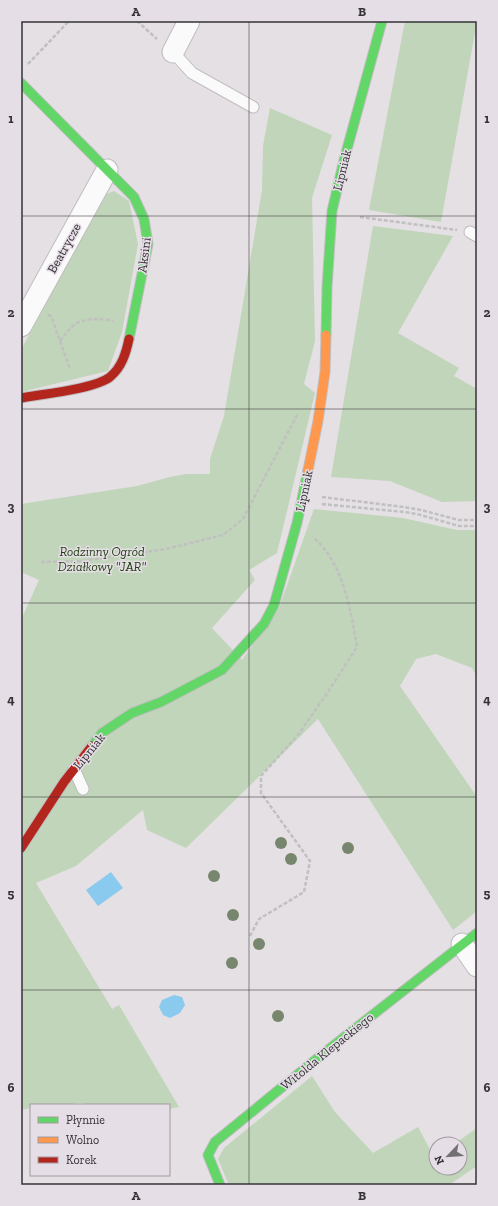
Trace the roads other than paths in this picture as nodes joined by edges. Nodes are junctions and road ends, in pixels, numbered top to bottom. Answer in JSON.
{"nodes":[{"id":1,"x":189,"y":21,"type":"edge"},
{"id":2,"x":382,"y":21,"type":"edge"},
{"id":3,"x":173,"y":52,"type":"joint"},
{"id":4,"x":21,"y":83,"type":"edge"},
{"id":5,"x":253,"y":107,"type":"dead end"},
{"id":6,"x":107,"y":170,"type":"junction"},
{"id":7,"x":21,"y":326,"type":"edge"},
{"id":8,"x":21,"y":398,"type":"edge"},
{"id":9,"x":74,"y":769,"type":"junction"},
{"id":10,"x":83,"y":789,"type":"dead end"},
{"id":11,"x":21,"y":848,"type":"edge"},
{"id":12,"x":470,"y":938,"type":"edge"},
{"id":13,"x":477,"y":966,"type":"edge"},
{"id":14,"x":220,"y":1185,"type":"edge"}],
"edges":[{"from":1,"to":3,"type":"street"},
{"from":2,"to":9,"type":"street","name":"Lipniak"},
{"from":3,"to":5,"type":"lane"},
{"from":4,"to":6,"type":"street","name":"Aksini"},
{"from":6,"to":7,"type":"street","name":"Beatrycze"},
{"from":6,"to":8,"type":"street","name":"Aksini"},
{"from":9,"to":10,"type":"lane"},
{"from":9,"to":11,"type":"street","name":"Lipniak"},
{"from":12,"to":13,"type":"street"},
{"from":12,"to":14,"type":"street","name":"Witolda Klepackiego"}]}
